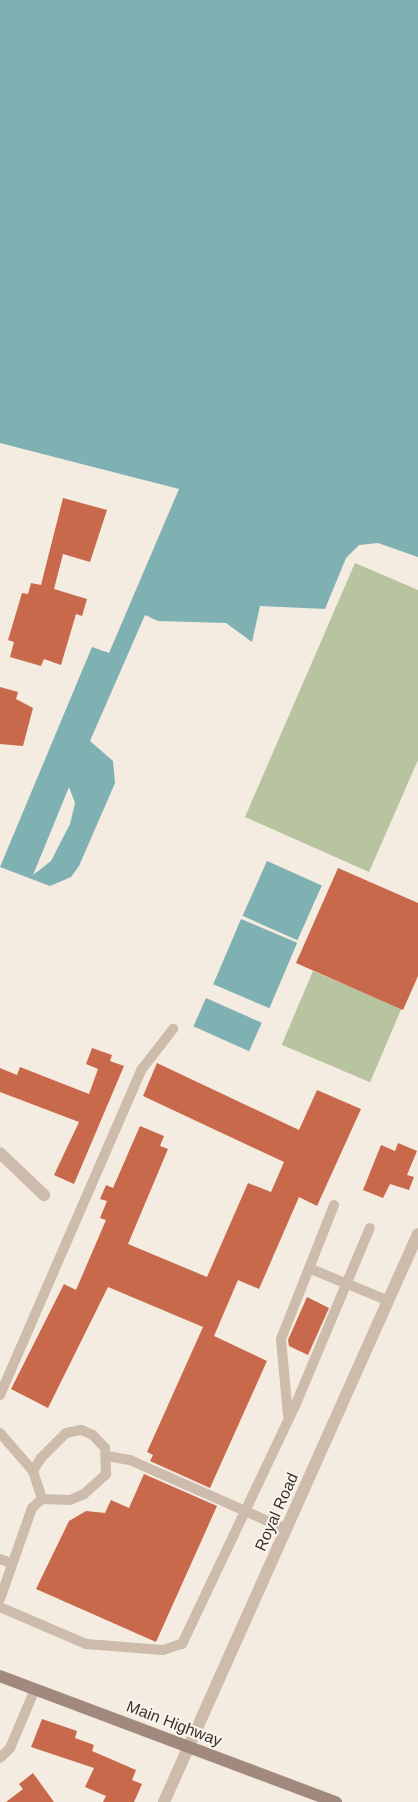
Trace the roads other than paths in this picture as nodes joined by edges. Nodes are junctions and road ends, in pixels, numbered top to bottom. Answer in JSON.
{"nodes":[{"id":1,"x":173,"y":1029,"type":"dead end"},
{"id":2,"x":0,"y":1153,"type":"edge"},
{"id":3,"x":44,"y":1195,"type":"dead end"},
{"id":4,"x":334,"y":1205,"type":"dead end"},
{"id":5,"x":370,"y":1228,"type":"dead end"},
{"id":6,"x":418,"y":1234,"type":"edge"},
{"id":7,"x":311,"y":1269,"type":"junction"},
{"id":8,"x":347,"y":1284,"type":"junction"},
{"id":9,"x":389,"y":1301,"type":"junction"},
{"id":10,"x":0,"y":1395,"type":"edge"},
{"id":11,"x":288,"y":1416,"type":"junction"},
{"id":12,"x":0,"y":1433,"type":"edge"},
{"id":13,"x":107,"y":1456,"type":"junction"},
{"id":14,"x":33,"y":1471,"type":"junction"},
{"id":15,"x":42,"y":1499,"type":"junction"},
{"id":16,"x":246,"y":1510,"type":"junction"},
{"id":17,"x":286,"y":1529,"type":"junction"},
{"id":18,"x":0,"y":1559,"type":"edge"},
{"id":19,"x":11,"y":1563,"type":"junction"},
{"id":20,"x":0,"y":1599,"type":"edge"},
{"id":21,"x":0,"y":1607,"type":"edge"},
{"id":22,"x":0,"y":1676,"type":"edge"},
{"id":23,"x":35,"y":1689,"type":"junction"},
{"id":24,"x":191,"y":1748,"type":"junction"},
{"id":25,"x":0,"y":1758,"type":"edge"},
{"id":26,"x":164,"y":1802,"type":"edge"},
{"id":27,"x":336,"y":1802,"type":"edge"}],
"edges":[{"from":1,"to":10,"type":"lane"},
{"from":2,"to":3,"type":"street"},
{"from":4,"to":7,"type":"lane"},
{"from":5,"to":8,"type":"lane"},
{"from":6,"to":9,"type":"street","name":"Royal Road"},
{"from":7,"to":8,"type":"lane"},
{"from":7,"to":11,"type":"lane"},
{"from":8,"to":9,"type":"lane"},
{"from":8,"to":11,"type":"lane"},
{"from":9,"to":17,"type":"street","name":"Royal Road"},
{"from":11,"to":16,"type":"lane"},
{"from":12,"to":14,"type":"lane"},
{"from":13,"to":14,"type":"lane"},
{"from":13,"to":15,"type":"lane"},
{"from":13,"to":16,"type":"lane"},
{"from":14,"to":15,"type":"lane"},
{"from":15,"to":19,"type":"lane"},
{"from":16,"to":17,"type":"lane"},
{"from":16,"to":21,"type":"lane"},
{"from":17,"to":24,"type":"street","name":"Royal Road"},
{"from":18,"to":19,"type":"lane"},
{"from":19,"to":20,"type":"lane"},
{"from":22,"to":23,"type":"main road","name":"Main Highway"},
{"from":23,"to":24,"type":"main road","name":"Main Highway"},
{"from":23,"to":25,"type":"lane"},
{"from":24,"to":26,"type":"street","name":"Royal Road"},
{"from":24,"to":27,"type":"main road","name":"Main Highway"}]}
